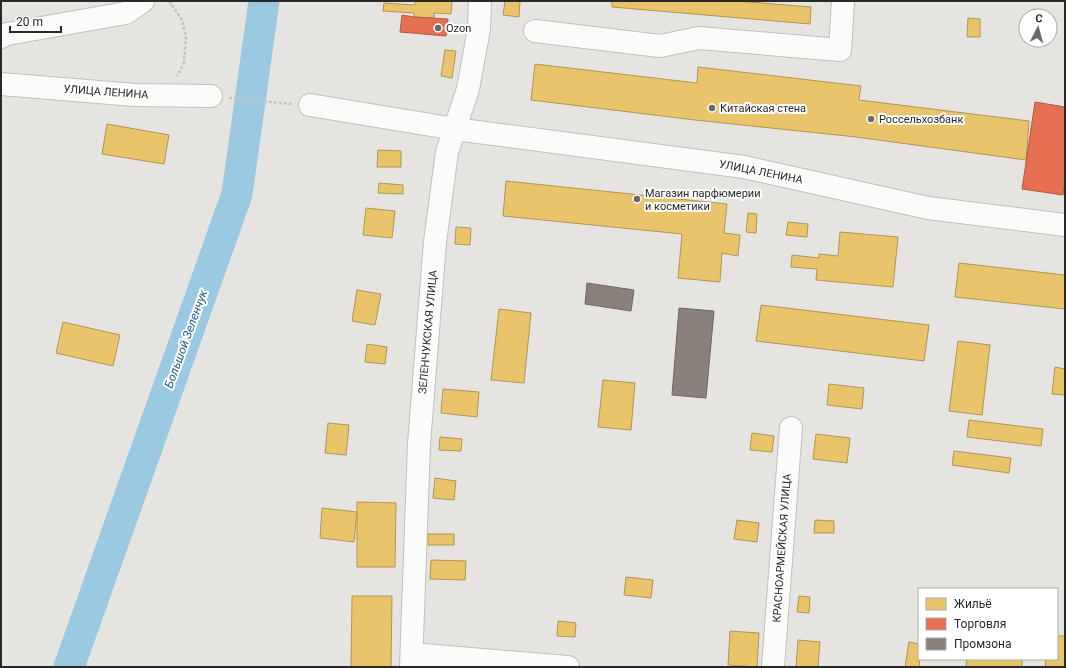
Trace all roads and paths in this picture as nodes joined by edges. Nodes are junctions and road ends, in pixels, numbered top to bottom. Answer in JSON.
{"nodes":[{"id":1,"x":143,"y":1,"type":"edge"},
{"id":2,"x":168,"y":1,"type":"edge"},
{"id":3,"x":480,"y":1,"type":"edge"},
{"id":4,"x":843,"y":1,"type":"edge"},
{"id":5,"x":535,"y":31,"type":"dead end"},
{"id":6,"x":1,"y":37,"type":"edge"},
{"id":7,"x":1,"y":84,"type":"edge"},
{"id":8,"x":167,"y":96,"type":"junction"},
{"id":9,"x":211,"y":96,"type":"joint"},
{"id":10,"x":310,"y":106,"type":"joint"},
{"id":11,"x":455,"y":128,"type":"junction"},
{"id":12,"x":1065,"y":225,"type":"edge"},
{"id":13,"x":791,"y":428,"type":"dead end"},
{"id":14,"x":411,"y":660,"type":"edge"},
{"id":15,"x":568,"y":667,"type":"edge"},
{"id":16,"x":773,"y":667,"type":"edge"}],
"edges":[{"from":1,"to":6,"type":"street"},
{"from":2,"to":8,"type":"path"},
{"from":3,"to":11,"type":"street","name":"ЗЕЛЕНЧУКСКАЯ УЛИЦА"},
{"from":4,"to":5,"type":"street"},
{"from":7,"to":8,"type":"street","name":"УЛИЦА ЛЕНИНА"},
{"from":8,"to":9,"type":"street","name":"УЛИЦА ЛЕНИНА"},
{"from":9,"to":10,"type":"path"},
{"from":10,"to":11,"type":"street","name":"УЛИЦА ЛЕНИНА"},
{"from":11,"to":12,"type":"street","name":"УЛИЦА ЛЕНИНА"},
{"from":11,"to":14,"type":"street","name":"ЗЕЛЕНЧУКСКАЯ УЛИЦА"},
{"from":13,"to":16,"type":"street","name":"КРАСНОАРМЕЙСКАЯ УЛИЦА"},
{"from":14,"to":15,"type":"street"}]}
